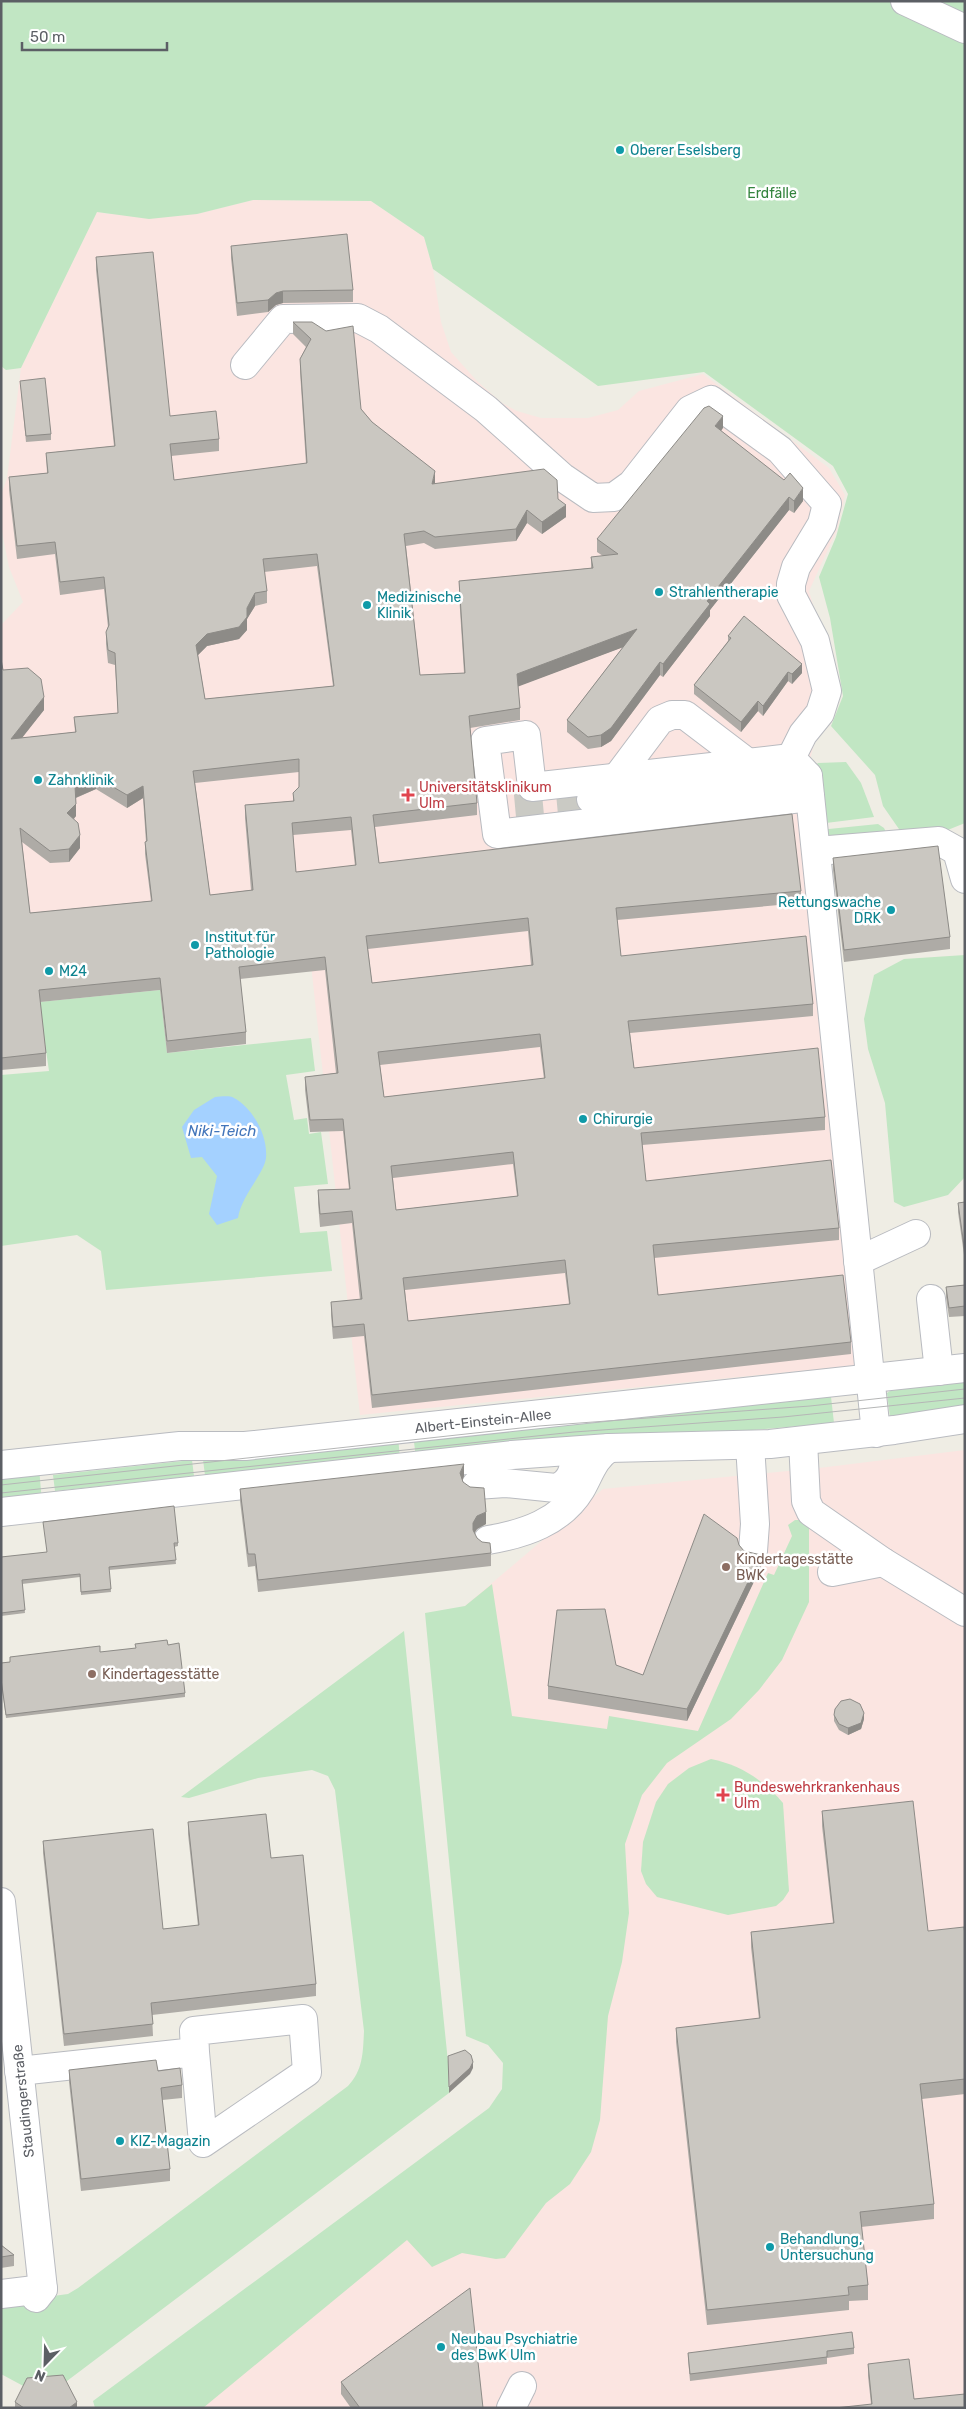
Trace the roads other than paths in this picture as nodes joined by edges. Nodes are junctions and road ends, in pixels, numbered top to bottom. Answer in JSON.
{"nodes":[{"id":1,"x":905,"y":1,"type":"edge"},
{"id":2,"x":965,"y":29,"type":"edge"},
{"id":3,"x":245,"y":366,"type":"dead end"},
{"id":4,"x":748,"y":762,"type":"junction"},
{"id":5,"x":618,"y":776,"type":"junction"},
{"id":6,"x":803,"y":777,"type":"junction"},
{"id":7,"x":592,"y":799,"type":"tunnel mouth"},
{"id":8,"x":817,"y":851,"type":"junction"},
{"id":9,"x":965,"y":880,"type":"edge"},
{"id":10,"x":916,"y":1234,"type":"dead end"},
{"id":11,"x":858,"y":1261,"type":"junction"},
{"id":12,"x":931,"y":1299,"type":"dead end"},
{"id":13,"x":951,"y":1321,"type":"edge"},
{"id":14,"x":954,"y":1370,"type":"edge"},
{"id":15,"x":871,"y":1379,"type":"junction"},
{"id":16,"x":965,"y":1419,"type":"edge"},
{"id":17,"x":876,"y":1433,"type":"junction"},
{"id":18,"x":804,"y":1441,"type":"junction"},
{"id":19,"x":750,"y":1445,"type":"junction"},
{"id":20,"x":610,"y":1448,"type":"junction"},
{"id":21,"x":574,"y":1450,"type":"junction"},
{"id":22,"x":1,"y":1465,"type":"edge"},
{"id":23,"x":476,"y":1485,"type":"edge"},
{"id":24,"x":1,"y":1512,"type":"edge"},
{"id":25,"x":488,"y":1540,"type":"dead end"},
{"id":26,"x":753,"y":1551,"type":"edge"},
{"id":27,"x":883,"y":1562,"type":"junction"},
{"id":28,"x":832,"y":1572,"type":"dead end"},
{"id":29,"x":965,"y":1612,"type":"edge"},
{"id":30,"x":1,"y":1902,"type":"edge"},
{"id":31,"x":5,"y":1978,"type":"edge"},
{"id":32,"x":196,"y":2052,"type":"junction"},
{"id":33,"x":19,"y":2071,"type":"junction"},
{"id":34,"x":1,"y":2294,"type":"edge"}],
"edges":[{"from":1,"to":2,"type":"street"},
{"from":3,"to":6,"type":"street"},
{"from":4,"to":5,"type":"street"},
{"from":4,"to":5,"type":"street"},
{"from":4,"to":6,"type":"street"},
{"from":5,"to":6,"type":"street"},
{"from":6,"to":7,"type":"street"},
{"from":6,"to":8,"type":"street"},
{"from":8,"to":9,"type":"street"},
{"from":8,"to":11,"type":"street"},
{"from":10,"to":11,"type":"street"},
{"from":11,"to":15,"type":"street"},
{"from":12,"to":14,"type":"street"},
{"from":13,"to":14,"type":"street"},
{"from":14,"to":15,"type":"street","name":"Albert-Einstein-Allee"},
{"from":15,"to":17,"type":"street"},
{"from":15,"to":22,"type":"street","name":"Albert-Einstein-Allee"},
{"from":16,"to":17,"type":"street"},
{"from":17,"to":18,"type":"street"},
{"from":18,"to":19,"type":"street"},
{"from":18,"to":27,"type":"street"},
{"from":19,"to":20,"type":"street"},
{"from":19,"to":26,"type":"street"},
{"from":20,"to":21,"type":"street"},
{"from":20,"to":25,"type":"street"},
{"from":21,"to":23,"type":"street"},
{"from":21,"to":24,"type":"street"},
{"from":27,"to":28,"type":"street"},
{"from":27,"to":29,"type":"street"},
{"from":30,"to":31,"type":"street","name":"Staudingerstraße"},
{"from":31,"to":33,"type":"street","name":"Staudingerstraße"},
{"from":32,"to":32,"type":"street"},
{"from":32,"to":33,"type":"street"},
{"from":33,"to":34,"type":"street","name":"Staudingerstraße"}]}
